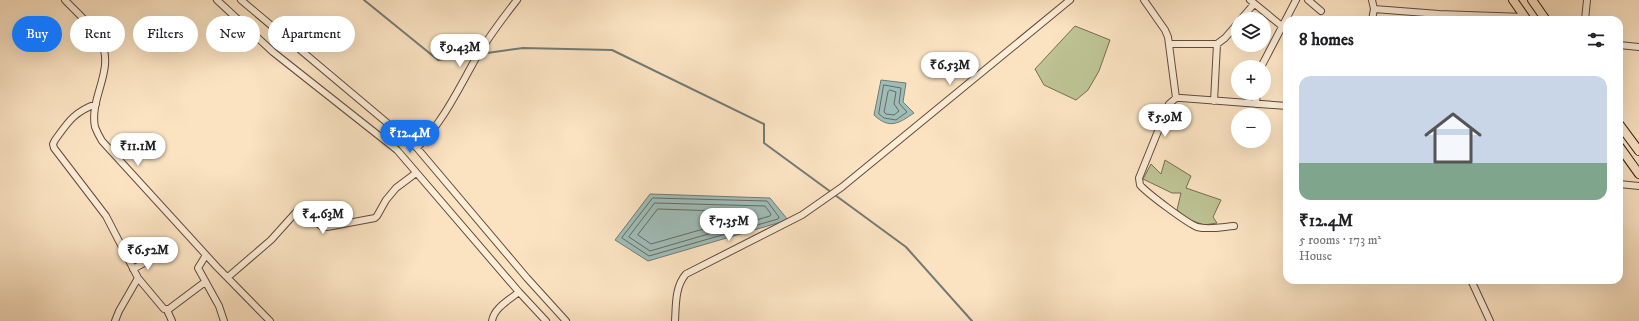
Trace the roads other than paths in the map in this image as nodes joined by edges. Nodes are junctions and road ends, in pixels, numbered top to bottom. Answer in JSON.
{"nodes":[{"id":1,"x":65,"y":0,"type":"edge"},
{"id":2,"x":216,"y":0,"type":"edge"},
{"id":3,"x":241,"y":0,"type":"edge"},
{"id":4,"x":517,"y":0,"type":"edge"},
{"id":5,"x":1070,"y":0,"type":"edge"},
{"id":6,"x":1144,"y":0,"type":"edge"},
{"id":7,"x":1296,"y":0,"type":"edge"},
{"id":8,"x":1308,"y":0,"type":"edge"},
{"id":9,"x":1372,"y":0,"type":"edge"},
{"id":10,"x":1513,"y":0,"type":"edge"},
{"id":11,"x":1532,"y":0,"type":"edge"},
{"id":12,"x":1587,"y":0,"type":"edge"},
{"id":13,"x":1252,"y":2,"type":"edge"},
{"id":14,"x":1374,"y":9,"type":"junction"},
{"id":15,"x":1321,"y":11,"type":"dead end"},
{"id":16,"x":1246,"y":12,"type":"edge"},
{"id":17,"x":1290,"y":16,"type":"edge"},
{"id":18,"x":1373,"y":16,"type":"edge"},
{"id":19,"x":1482,"y":16,"type":"edge"},
{"id":20,"x":1525,"y":16,"type":"edge"},
{"id":21,"x":1543,"y":16,"type":"edge"},
{"id":22,"x":1585,"y":16,"type":"edge"},
{"id":23,"x":1283,"y":26,"type":"edge"},
{"id":24,"x":1231,"y":31,"type":"edge"},
{"id":25,"x":1283,"y":31,"type":"edge"},
{"id":26,"x":1170,"y":44,"type":"junction"},
{"id":27,"x":1217,"y":44,"type":"junction"},
{"id":28,"x":1623,"y":45,"type":"edge"},
{"id":29,"x":1639,"y":47,"type":"edge"},
{"id":30,"x":1265,"y":60,"type":"edge"},
{"id":31,"x":1176,"y":98,"type":"junction"},
{"id":32,"x":1256,"y":100,"type":"edge"},
{"id":33,"x":1214,"y":101,"type":"junction"},
{"id":34,"x":96,"y":104,"type":"junction"},
{"id":35,"x":1256,"y":104,"type":"junction"},
{"id":36,"x":1283,"y":106,"type":"edge"},
{"id":37,"x":1623,"y":129,"type":"edge"},
{"id":38,"x":417,"y":148,"type":"junction"},
{"id":39,"x":1639,"y":151,"type":"edge"},
{"id":40,"x":1623,"y":152,"type":"edge"},
{"id":41,"x":416,"y":173,"type":"junction"},
{"id":42,"x":1639,"y":174,"type":"edge"},
{"id":43,"x":1623,"y":184,"type":"edge"},
{"id":44,"x":1639,"y":186,"type":"edge"},
{"id":45,"x":1234,"y":226,"type":"dead end"},
{"id":46,"x":206,"y":255,"type":"junction"},
{"id":47,"x":151,"y":256,"type":"dead end"},
{"id":48,"x":134,"y":269,"type":"junction"},
{"id":49,"x":228,"y":277,"type":"junction"},
{"id":50,"x":138,"y":278,"type":"junction"},
{"id":51,"x":205,"y":282,"type":"junction"},
{"id":52,"x":1473,"y":284,"type":"edge"},
{"id":53,"x":518,"y":292,"type":"junction"},
{"id":54,"x":167,"y":310,"type":"junction"},
{"id":55,"x":115,"y":321,"type":"edge"},
{"id":56,"x":172,"y":321,"type":"edge"},
{"id":57,"x":224,"y":321,"type":"edge"},
{"id":58,"x":270,"y":321,"type":"edge"},
{"id":59,"x":492,"y":321,"type":"edge"},
{"id":60,"x":546,"y":321,"type":"edge"},
{"id":61,"x":566,"y":321,"type":"edge"},
{"id":62,"x":675,"y":321,"type":"edge"},
{"id":63,"x":1490,"y":321,"type":"edge"}],
"edges":[{"from":1,"to":34,"type":"street"},
{"from":2,"to":41,"type":"street"},
{"from":3,"to":38,"type":"street"},
{"from":4,"to":38,"type":"street"},
{"from":5,"to":62,"type":"street"},
{"from":6,"to":26,"type":"street"},
{"from":7,"to":17,"type":"street"},
{"from":8,"to":15,"type":"street"},
{"from":9,"to":14,"type":"street"},
{"from":10,"to":20,"type":"main road"},
{"from":11,"to":21,"type":"main road"},
{"from":12,"to":22,"type":"street"},
{"from":13,"to":16,"type":"street"},
{"from":13,"to":23,"type":"street"},
{"from":14,"to":18,"type":"street"},
{"from":14,"to":19,"type":"street"},
{"from":24,"to":27,"type":"street"},
{"from":25,"to":30,"type":"street"},
{"from":26,"to":27,"type":"street"},
{"from":26,"to":31,"type":"street"},
{"from":27,"to":33,"type":"street"},
{"from":28,"to":29,"type":"street"},
{"from":31,"to":33,"type":"street"},
{"from":31,"to":45,"type":"street"},
{"from":32,"to":35,"type":"street"},
{"from":33,"to":35,"type":"street"},
{"from":34,"to":46,"type":"street"},
{"from":34,"to":48,"type":"street"},
{"from":35,"to":36,"type":"street"},
{"from":37,"to":39,"type":"main road"},
{"from":38,"to":61,"type":"street"},
{"from":40,"to":42,"type":"main road"},
{"from":41,"to":49,"type":"street"},
{"from":41,"to":53,"type":"street"},
{"from":43,"to":44,"type":"street"},
{"from":46,"to":49,"type":"street"},
{"from":46,"to":51,"type":"street"},
{"from":47,"to":48,"type":"street"},
{"from":48,"to":50,"type":"street"},
{"from":49,"to":58,"type":"street"},
{"from":50,"to":54,"type":"street"},
{"from":50,"to":55,"type":"street"},
{"from":51,"to":54,"type":"street"},
{"from":51,"to":57,"type":"street"},
{"from":52,"to":63,"type":"street"},
{"from":53,"to":59,"type":"street"},
{"from":53,"to":60,"type":"street"},
{"from":54,"to":56,"type":"street"}]}
